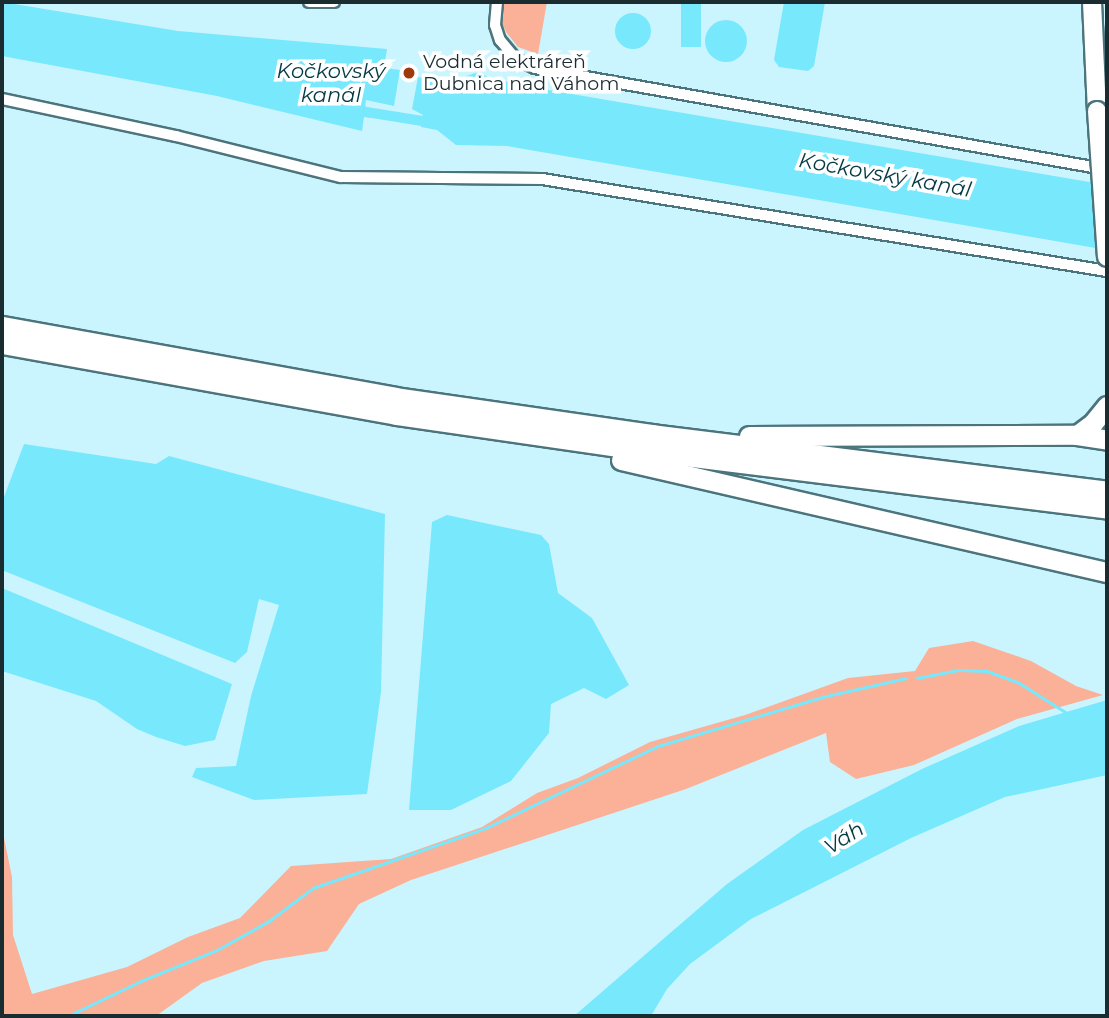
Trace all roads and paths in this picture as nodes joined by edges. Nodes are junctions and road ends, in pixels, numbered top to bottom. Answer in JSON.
{"nodes":[{"id":1,"x":309,"y":2,"type":"edge"},
{"id":2,"x":334,"y":2,"type":"edge"},
{"id":3,"x":497,"y":2,"type":"edge"},
{"id":4,"x":1092,"y":2,"type":"edge"},
{"id":5,"x":2,"y":99,"type":"edge"},
{"id":6,"x":1107,"y":169,"type":"edge"},
{"id":7,"x":1107,"y":257,"type":"edge"},
{"id":8,"x":1107,"y":271,"type":"edge"},
{"id":9,"x":2,"y":326,"type":"edge"},
{"id":10,"x":2,"y":344,"type":"edge"},
{"id":11,"x":1107,"y":406,"type":"edge"},
{"id":12,"x":652,"y":435,"type":"junction"},
{"id":13,"x":1077,"y":435,"type":"junction"},
{"id":14,"x":540,"y":437,"type":"junction"},
{"id":15,"x":1107,"y":440,"type":"edge"},
{"id":16,"x":1107,"y":491,"type":"edge"},
{"id":17,"x":1107,"y":509,"type":"edge"},
{"id":18,"x":1105,"y":570,"type":"edge"}],
"edges":[{"from":1,"to":2,"type":"street"},
{"from":3,"to":6,"type":"street"},
{"from":4,"to":7,"type":"main road","bridge":true},
{"from":5,"to":8,"type":"street"},
{"from":9,"to":12,"type":"highway"},
{"from":10,"to":14,"type":"highway"},
{"from":11,"to":13,"type":"highway"},
{"from":12,"to":13,"type":"highway"},
{"from":12,"to":16,"type":"highway"},
{"from":13,"to":15,"type":"highway"},
{"from":14,"to":17,"type":"highway"},
{"from":14,"to":18,"type":"highway"}]}
